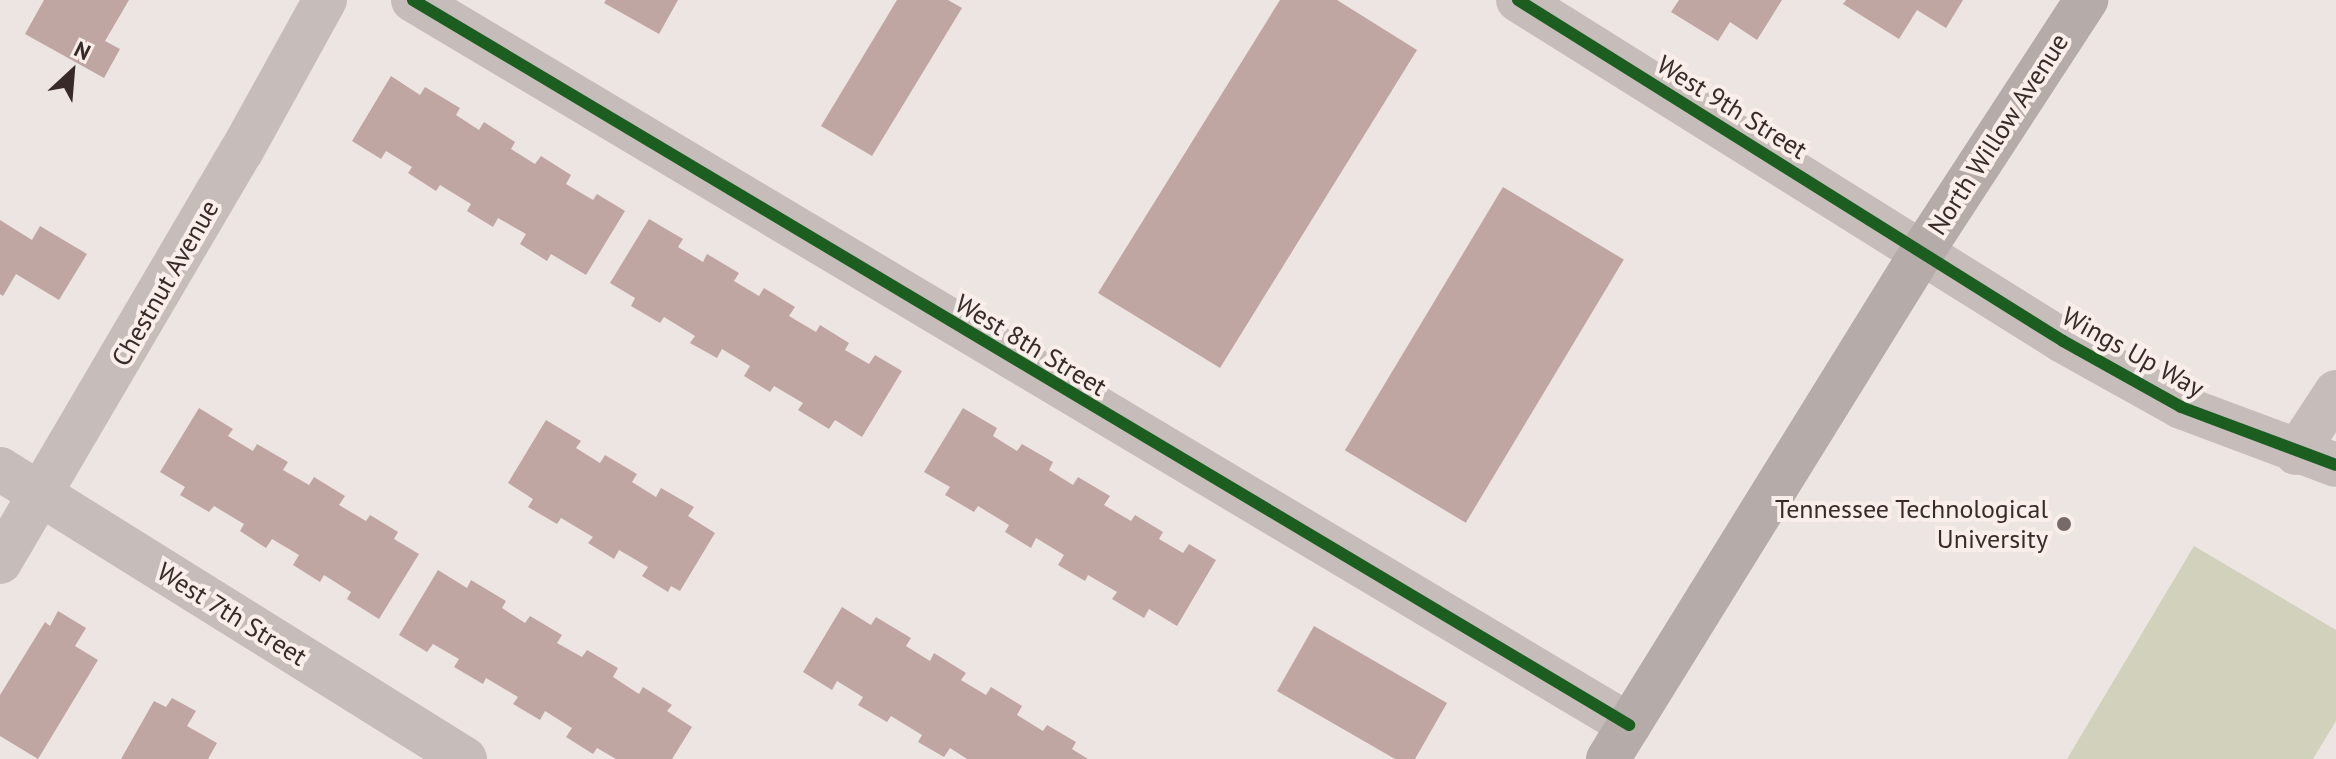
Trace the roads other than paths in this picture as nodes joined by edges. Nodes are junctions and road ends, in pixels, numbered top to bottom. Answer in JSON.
{"nodes":[{"id":1,"x":325,"y":0,"type":"edge"},
{"id":2,"x":413,"y":0,"type":"edge"},
{"id":3,"x":1518,"y":0,"type":"edge"},
{"id":4,"x":2086,"y":0,"type":"edge"},
{"id":5,"x":1922,"y":252,"type":"junction"},
{"id":6,"x":2336,"y":392,"type":"edge"},
{"id":7,"x":2316,"y":459,"type":"edge"},
{"id":8,"x":0,"y":469,"type":"edge"},
{"id":9,"x":40,"y":493,"type":"junction"},
{"id":10,"x":0,"y":562,"type":"edge"},
{"id":11,"x":1618,"y":742,"type":"edge"},
{"id":12,"x":465,"y":759,"type":"edge"}],
"edges":[{"from":1,"to":9,"type":"street","name":"Chestnut Avenue"},
{"from":2,"to":11,"type":"street","name":"West 8th Street"},
{"from":3,"to":5,"type":"street","name":"West 9th Street"},
{"from":4,"to":5,"type":"main road","name":"North Willow Avenue"},
{"from":5,"to":7,"type":"street","name":"Wings Up Way"},
{"from":5,"to":11,"type":"main road","name":"North Willow Avenue"},
{"from":6,"to":7,"type":"street"},
{"from":8,"to":9,"type":"street","name":"West 7th Street"},
{"from":9,"to":10,"type":"street","name":"Chestnut Avenue"},
{"from":9,"to":12,"type":"street","name":"West 7th Street"}]}
